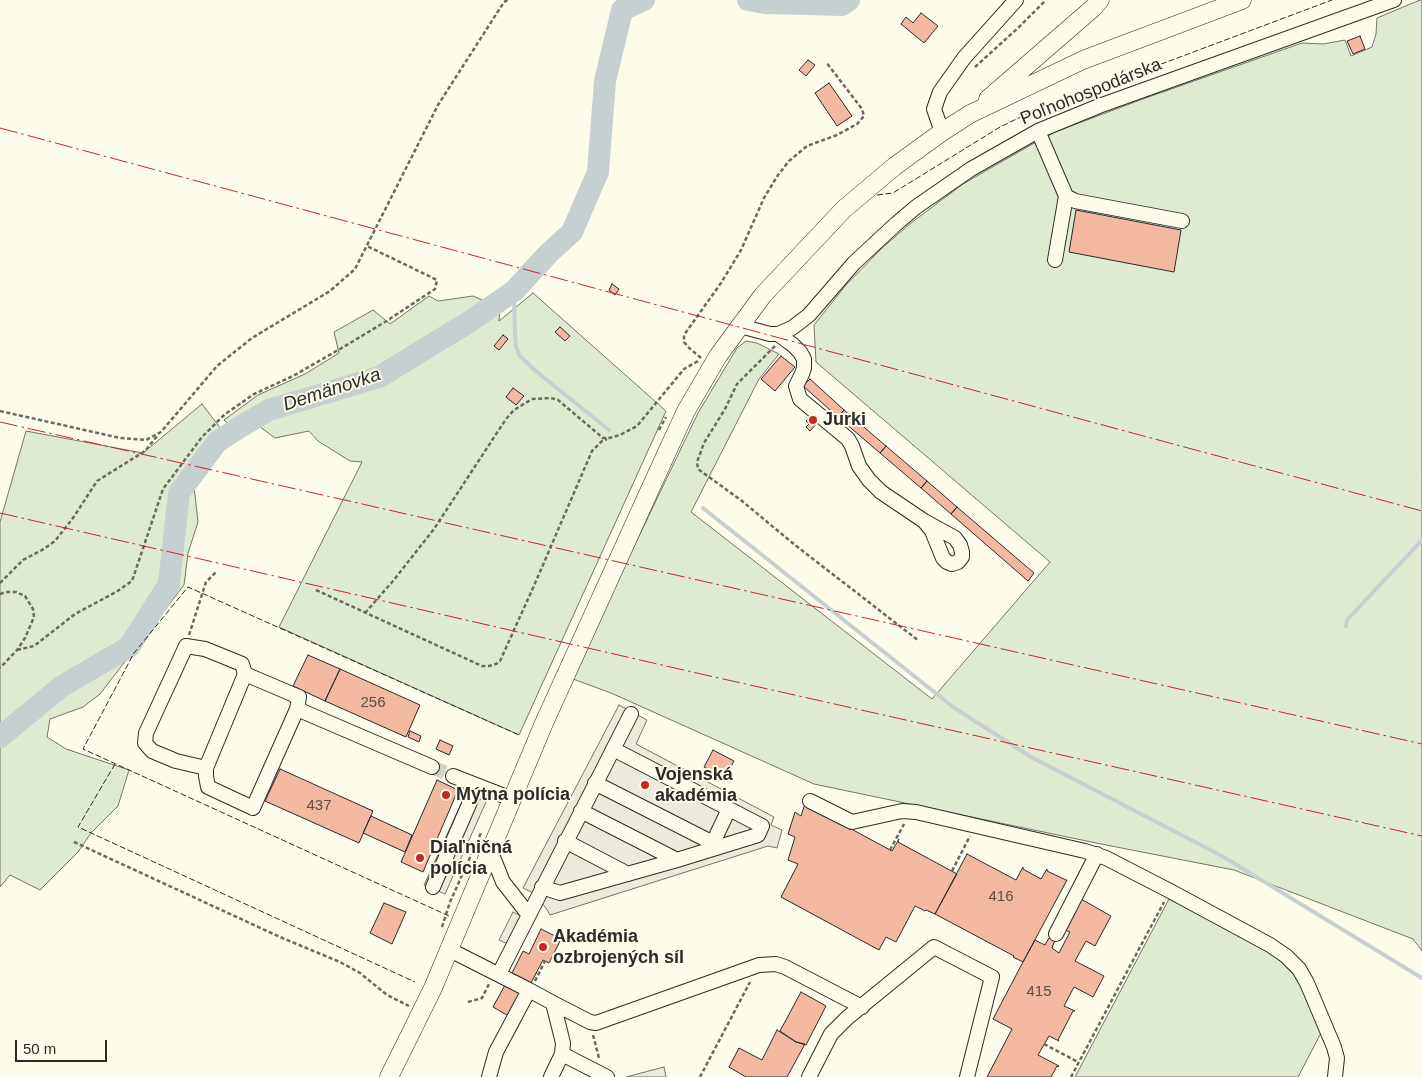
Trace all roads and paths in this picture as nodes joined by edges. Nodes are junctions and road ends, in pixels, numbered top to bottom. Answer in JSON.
{"nodes":[{"id":1,"x":508,"y":0,"type":"edge"},
{"id":2,"x":1016,"y":0,"type":"edge"},
{"id":3,"x":1046,"y":0,"type":"edge"},
{"id":4,"x":1100,"y":0,"type":"edge"},
{"id":5,"x":1242,"y":0,"type":"edge"},
{"id":6,"x":1394,"y":0,"type":"edge"},
{"id":7,"x":826,"y":62,"type":"dead end"},
{"id":8,"x":973,"y":68,"type":"dead end"},
{"id":9,"x":970,"y":114,"type":"junction"},
{"id":10,"x":1038,"y":131,"type":"junction"},
{"id":11,"x":942,"y":132,"type":"junction"},
{"id":12,"x":1066,"y":196,"type":"junction"},
{"id":13,"x":1182,"y":221,"type":"dead end"},
{"id":14,"x":367,"y":246,"type":"junction"},
{"id":15,"x":1055,"y":260,"type":"dead end"},
{"id":16,"x":740,"y":326,"type":"junction"},
{"id":17,"x":781,"y":336,"type":"junction"},
{"id":18,"x":707,"y":363,"type":"junction"},
{"id":19,"x":0,"y":411,"type":"edge"},
{"id":20,"x":161,"y":432,"type":"junction"},
{"id":21,"x":609,"y":438,"type":"junction"},
{"id":22,"x":924,"y":522,"type":"dead end"},
{"id":23,"x":217,"y":571,"type":"dead end"},
{"id":24,"x":0,"y":583,"type":"edge"},
{"id":25,"x":316,"y":590,"type":"dead end"},
{"id":26,"x":0,"y":594,"type":"edge"},
{"id":27,"x":365,"y":613,"type":"junction"},
{"id":28,"x":919,"y":641,"type":"dead end"},
{"id":29,"x":186,"y":646,"type":"junction"},
{"id":30,"x":17,"y":650,"type":"junction"},
{"id":31,"x":0,"y":668,"type":"edge"},
{"id":32,"x":246,"y":674,"type":"junction"},
{"id":33,"x":297,"y":709,"type":"junction"},
{"id":34,"x":631,"y":714,"type":"dead end"},
{"id":35,"x":613,"y":749,"type":"junction"},
{"id":36,"x":432,"y":767,"type":"tunnel mouth"},
{"id":37,"x":206,"y":768,"type":"junction"},
{"id":38,"x":453,"y":776,"type":"tunnel mouth"},
{"id":39,"x":595,"y":783,"type":"junction"},
{"id":40,"x":477,"y":786,"type":"junction"},
{"id":41,"x":512,"y":799,"type":"junction"},
{"id":42,"x":810,"y":801,"type":"dead end"},
{"id":43,"x":729,"y":809,"type":"junction"},
{"id":44,"x":581,"y":811,"type":"junction"},
{"id":45,"x":911,"y":811,"type":"junction"},
{"id":46,"x":976,"y":826,"type":"junction"},
{"id":47,"x":565,"y":841,"type":"junction"},
{"id":48,"x":74,"y":842,"type":"dead end"},
{"id":49,"x":712,"y":846,"type":"junction"},
{"id":50,"x":890,"y":850,"type":"dead end"},
{"id":51,"x":491,"y":852,"type":"junction"},
{"id":52,"x":1098,"y":854,"type":"junction"},
{"id":53,"x":677,"y":860,"type":"junction"},
{"id":54,"x":952,"y":871,"type":"dead end"},
{"id":55,"x":628,"y":874,"type":"junction"},
{"id":56,"x":433,"y":887,"type":"dead end"},
{"id":57,"x":542,"y":887,"type":"junction"},
{"id":58,"x":1170,"y":891,"type":"junction"},
{"id":59,"x":528,"y":914,"type":"junction"},
{"id":60,"x":1056,"y":934,"type":"dead end"},
{"id":61,"x":450,"y":950,"type":"junction"},
{"id":62,"x":759,"y":965,"type":"junction"},
{"id":63,"x":497,"y":973,"type":"junction"},
{"id":64,"x":529,"y":990,"type":"junction"},
{"id":65,"x":468,"y":1002,"type":"dead end"},
{"id":66,"x":553,"y":1003,"type":"junction"},
{"id":67,"x":862,"y":1007,"type":"junction"},
{"id":68,"x":422,"y":1011,"type":"junction"},
{"id":69,"x":590,"y":1022,"type":"junction"},
{"id":70,"x":1044,"y":1044,"type":"dead end"},
{"id":71,"x":562,"y":1054,"type":"junction"},
{"id":72,"x":1078,"y":1062,"type":"junction"},
{"id":73,"x":605,"y":1076,"type":"edge"},
{"id":74,"x":389,"y":1077,"type":"edge"},
{"id":75,"x":489,"y":1077,"type":"edge"},
{"id":76,"x":551,"y":1077,"type":"edge"},
{"id":77,"x":700,"y":1077,"type":"edge"},
{"id":78,"x":809,"y":1077,"type":"edge"},
{"id":79,"x":967,"y":1077,"type":"edge"},
{"id":80,"x":1071,"y":1077,"type":"edge"},
{"id":81,"x":1335,"y":1077,"type":"edge"}],
"edges":[{"from":1,"to":14,"type":"path"},
{"from":2,"to":11,"type":"street"},
{"from":3,"to":8,"type":"path"},
{"from":4,"to":9,"type":"main road"},
{"from":5,"to":9,"type":"main road"},
{"from":6,"to":10,"type":"street","name":"Poľnohospodárska"},
{"from":7,"to":18,"type":"path"},
{"from":9,"to":11,"type":"main road"},
{"from":10,"to":12,"type":"street"},
{"from":10,"to":17,"type":"street","name":"Poľnohospodárska"},
{"from":11,"to":16,"type":"main road"},
{"from":12,"to":13,"type":"street"},
{"from":12,"to":15,"type":"street"},
{"from":14,"to":20,"type":"path"},
{"from":14,"to":30,"type":"path"},
{"from":16,"to":17,"type":"street"},
{"from":16,"to":18,"type":"main road"},
{"from":17,"to":22,"type":"street"},
{"from":17,"to":28,"type":"path"},
{"from":18,"to":21,"type":"path"},
{"from":18,"to":41,"type":"main road"},
{"from":19,"to":20,"type":"path"},
{"from":20,"to":24,"type":"path"},
{"from":21,"to":27,"type":"path"},
{"from":21,"to":27,"type":"path"},
{"from":23,"to":29,"type":"path"},
{"from":25,"to":27,"type":"path"},
{"from":26,"to":30,"type":"path"},
{"from":29,"to":32,"type":"street"},
{"from":29,"to":37,"type":"street"},
{"from":30,"to":31,"type":"path"},
{"from":32,"to":33,"type":"street"},
{"from":32,"to":37,"type":"street"},
{"from":33,"to":36,"type":"street"},
{"from":33,"to":37,"type":"street"},
{"from":34,"to":35,"type":"street"},
{"from":35,"to":39,"type":"street"},
{"from":35,"to":43,"type":"street"},
{"from":38,"to":40,"type":"street"},
{"from":39,"to":44,"type":"street"},
{"from":39,"to":49,"type":"street"},
{"from":40,"to":41,"type":"street"},
{"from":40,"to":56,"type":"street"},
{"from":41,"to":51,"type":"main road"},
{"from":42,"to":45,"type":"street"},
{"from":43,"to":49,"type":"street"},
{"from":43,"to":49,"type":"street"},
{"from":44,"to":47,"type":"street"},
{"from":44,"to":53,"type":"street"},
{"from":45,"to":46,"type":"street"},
{"from":45,"to":50,"type":"path"},
{"from":46,"to":52,"type":"street"},
{"from":46,"to":54,"type":"path"},
{"from":47,"to":55,"type":"street"},
{"from":47,"to":57,"type":"street"},
{"from":48,"to":68,"type":"path"},
{"from":49,"to":53,"type":"street"},
{"from":51,"to":59,"type":"street"},
{"from":51,"to":61,"type":"main road"},
{"from":52,"to":58,"type":"street"},
{"from":52,"to":60,"type":"street"},
{"from":53,"to":55,"type":"street"},
{"from":55,"to":57,"type":"street"},
{"from":57,"to":59,"type":"street"},
{"from":58,"to":72,"type":"path"},
{"from":58,"to":81,"type":"street"},
{"from":59,"to":63,"type":"street"},
{"from":61,"to":63,"type":"street"},
{"from":61,"to":68,"type":"main road"},
{"from":62,"to":67,"type":"street"},
{"from":62,"to":69,"type":"street"},
{"from":62,"to":77,"type":"path"},
{"from":63,"to":64,"type":"street"},
{"from":63,"to":65,"type":"path"},
{"from":64,"to":66,"type":"street"},
{"from":64,"to":75,"type":"street"},
{"from":66,"to":69,"type":"street"},
{"from":66,"to":71,"type":"street"},
{"from":67,"to":78,"type":"street"},
{"from":67,"to":79,"type":"street"},
{"from":68,"to":74,"type":"main road"},
{"from":69,"to":73,"type":"path"},
{"from":70,"to":72,"type":"path"},
{"from":71,"to":73,"type":"street"},
{"from":71,"to":76,"type":"street"},
{"from":72,"to":80,"type":"path"}]}
